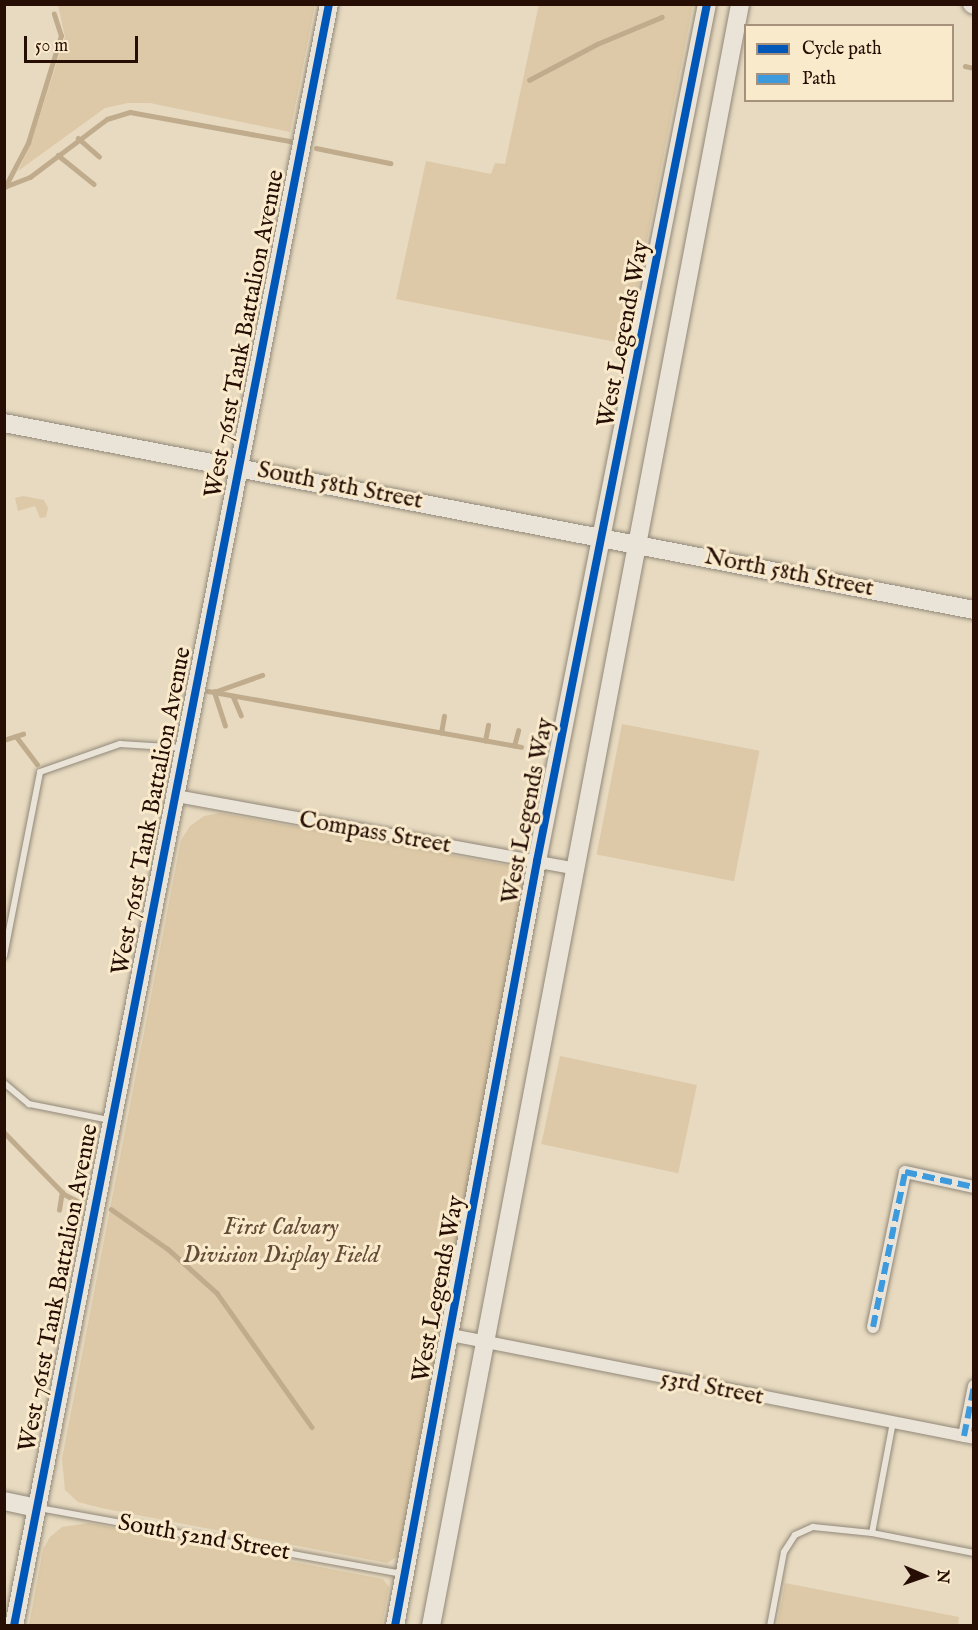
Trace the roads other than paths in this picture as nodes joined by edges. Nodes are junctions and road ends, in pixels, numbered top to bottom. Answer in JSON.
{"nodes":[{"id":1,"x":329,"y":4,"type":"edge"},
{"id":2,"x":707,"y":4,"type":"edge"},
{"id":3,"x":740,"y":4,"type":"edge"},
{"id":4,"x":4,"y":423,"type":"edge"},
{"id":5,"x":238,"y":467,"type":"junction"},
{"id":6,"x":604,"y":537,"type":"junction"},
{"id":7,"x":638,"y":544,"type":"junction"},
{"id":8,"x":974,"y":610,"type":"edge"},
{"id":9,"x":184,"y":748,"type":"junction"},
{"id":10,"x":176,"y":796,"type":"junction"},
{"id":11,"x":537,"y":861,"type":"junction"},
{"id":12,"x":574,"y":868,"type":"junction"},
{"id":13,"x":4,"y":956,"type":"edge"},
{"id":14,"x":4,"y":1083,"type":"edge"},
{"id":15,"x":113,"y":1120,"type":"junction"},
{"id":16,"x":974,"y":1187,"type":"edge"},
{"id":17,"x":873,"y":1327,"type":"dead end"},
{"id":18,"x":451,"y":1335,"type":"junction"},
{"id":19,"x":484,"y":1343,"type":"junction"},
{"id":20,"x":974,"y":1386,"type":"edge"},
{"id":21,"x":893,"y":1422,"type":"junction"},
{"id":22,"x":969,"y":1437,"type":"edge"},
{"id":23,"x":4,"y":1502,"type":"edge"},
{"id":24,"x":36,"y":1508,"type":"junction"},
{"id":25,"x":872,"y":1533,"type":"junction"},
{"id":26,"x":974,"y":1553,"type":"edge"},
{"id":27,"x":404,"y":1574,"type":"junction"},
{"id":28,"x":14,"y":1626,"type":"edge"},
{"id":29,"x":395,"y":1626,"type":"edge"},
{"id":30,"x":431,"y":1626,"type":"edge"},
{"id":31,"x":770,"y":1626,"type":"edge"}],
"edges":[{"from":1,"to":5,"type":"street","name":"West 761st Tank Battalion Avenue"},
{"from":2,"to":6,"type":"street","name":"West Legends Way"},
{"from":3,"to":7,"type":"street"},
{"from":4,"to":5,"type":"street","name":"South 58th Street"},
{"from":5,"to":6,"type":"street","name":"South 58th Street"},
{"from":5,"to":9,"type":"street","name":"West 761st Tank Battalion Avenue"},
{"from":6,"to":7,"type":"street","name":"North 58th Street"},
{"from":6,"to":11,"type":"street","name":"West Legends Way"},
{"from":7,"to":8,"type":"street","name":"North 58th Street"},
{"from":7,"to":12,"type":"street"},
{"from":9,"to":10,"type":"street","name":"West 761st Tank Battalion Avenue"},
{"from":9,"to":13,"type":"lane"},
{"from":10,"to":11,"type":"street","name":"Compass Street"},
{"from":10,"to":15,"type":"street","name":"West 761st Tank Battalion Avenue"},
{"from":11,"to":12,"type":"street","name":"Compass Street"},
{"from":11,"to":18,"type":"street","name":"West Legends Way"},
{"from":12,"to":19,"type":"street"},
{"from":14,"to":15,"type":"lane"},
{"from":15,"to":24,"type":"street","name":"West 761st Tank Battalion Avenue"},
{"from":16,"to":17,"type":"street"},
{"from":18,"to":19,"type":"street","name":"53rd Street"},
{"from":18,"to":27,"type":"street","name":"West Legends Way"},
{"from":19,"to":21,"type":"street","name":"53rd Street"},
{"from":19,"to":30,"type":"street"},
{"from":20,"to":22,"type":"street"},
{"from":21,"to":22,"type":"street","name":"53rd Street"},
{"from":21,"to":25,"type":"lane"},
{"from":23,"to":24,"type":"street","name":"South 52nd Street"},
{"from":24,"to":27,"type":"lane","name":"South 52nd Street"},
{"from":24,"to":28,"type":"street","name":"West 761st Tank Battalion Avenue"},
{"from":25,"to":26,"type":"lane"},
{"from":25,"to":31,"type":"lane"},
{"from":27,"to":29,"type":"street","name":"West Legends Way"}]}
